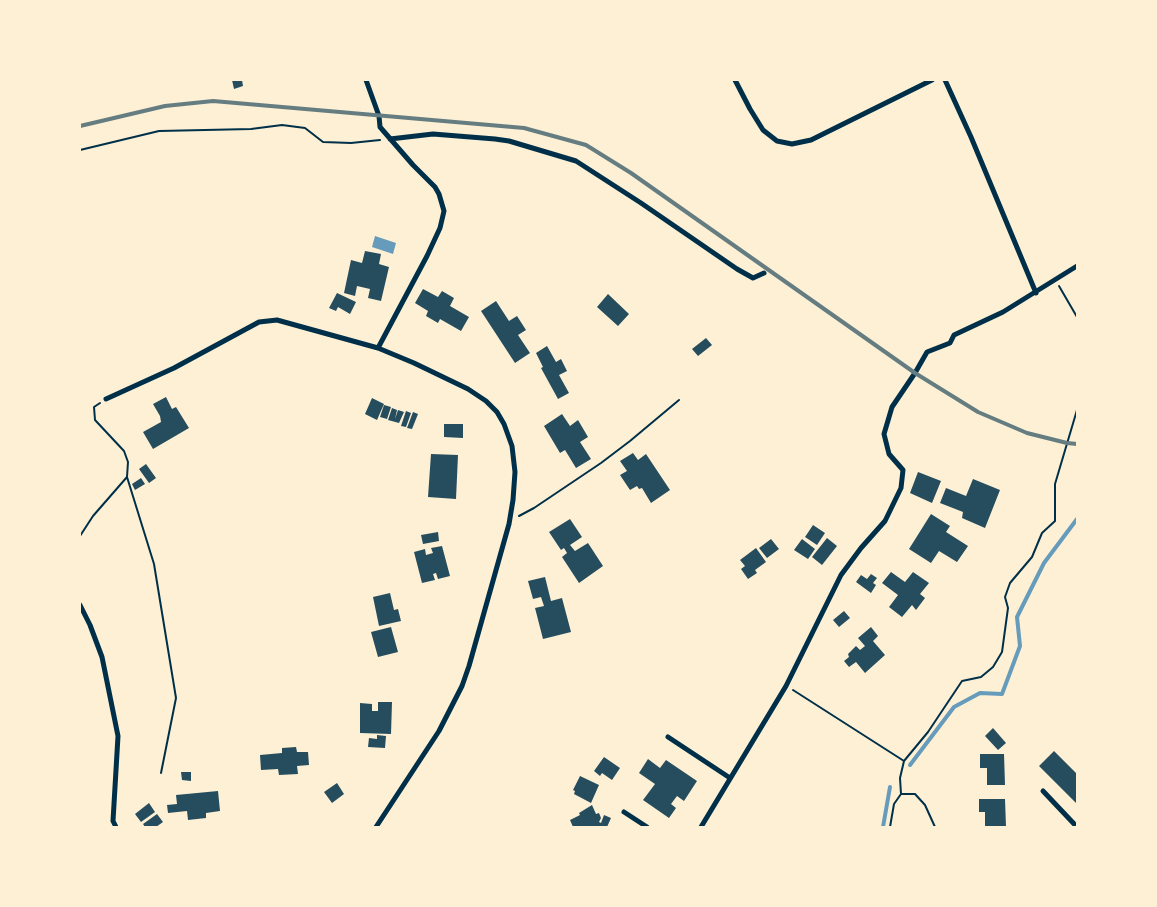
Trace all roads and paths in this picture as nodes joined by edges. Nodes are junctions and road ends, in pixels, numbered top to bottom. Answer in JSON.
{"nodes":[{"id":1,"x":366,"y":80,"type":"edge"},
{"id":2,"x":736,"y":80,"type":"edge"},
{"id":3,"x":932,"y":80,"type":"edge"},
{"id":4,"x":945,"y":80,"type":"edge"},
{"id":5,"x":390,"y":139,"type":"junction"},
{"id":6,"x":80,"y":150,"type":"edge"},
{"id":7,"x":1077,"y":266,"type":"edge"},
{"id":8,"x":764,"y":273,"type":"dead end"},
{"id":9,"x":1053,"y":282,"type":"junction"},
{"id":10,"x":1036,"y":293,"type":"junction"},
{"id":11,"x":1077,"y":317,"type":"edge"},
{"id":12,"x":378,"y":348,"type":"junction"},
{"id":13,"x":106,"y":399,"type":"joint"},
{"id":14,"x":679,"y":400,"type":"dead end"},
{"id":15,"x":1077,"y":410,"type":"edge"},
{"id":16,"x":127,"y":477,"type":"junction"},
{"id":17,"x":509,"y":521,"type":"junction"},
{"id":18,"x":80,"y":536,"type":"edge"},
{"id":19,"x":80,"y":604,"type":"edge"},
{"id":20,"x":786,"y":686,"type":"junction"},
{"id":21,"x":668,"y":737,"type":"dead end"},
{"id":22,"x":904,"y":761,"type":"junction"},
{"id":23,"x":160,"y":773,"type":"dead end"},
{"id":24,"x":730,"y":778,"type":"junction"},
{"id":25,"x":1042,"y":791,"type":"dead end"},
{"id":26,"x":900,"y":794,"type":"junction"},
{"id":27,"x":624,"y":812,"type":"dead end"},
{"id":28,"x":114,"y":825,"type":"edge"},
{"id":29,"x":376,"y":827,"type":"edge"},
{"id":30,"x":647,"y":827,"type":"edge"},
{"id":31,"x":701,"y":827,"type":"edge"},
{"id":32,"x":890,"y":827,"type":"edge"},
{"id":33,"x":935,"y":827,"type":"edge"},
{"id":34,"x":1077,"y":827,"type":"edge"}],
"edges":[{"from":1,"to":5,"type":"street"},
{"from":2,"to":3,"type":"street"},
{"from":4,"to":10,"type":"street"},
{"from":5,"to":6,"type":"path"},
{"from":5,"to":8,"type":"street"},
{"from":5,"to":12,"type":"street"},
{"from":7,"to":9,"type":"street"},
{"from":9,"to":10,"type":"street"},
{"from":9,"to":11,"type":"path"},
{"from":10,"to":20,"type":"street"},
{"from":12,"to":13,"type":"street"},
{"from":12,"to":17,"type":"street"},
{"from":13,"to":16,"type":"path"},
{"from":14,"to":17,"type":"path"},
{"from":15,"to":22,"type":"path"},
{"from":16,"to":18,"type":"path"},
{"from":16,"to":23,"type":"path"},
{"from":17,"to":29,"type":"street"},
{"from":19,"to":28,"type":"street"},
{"from":20,"to":22,"type":"path"},
{"from":20,"to":24,"type":"street"},
{"from":21,"to":24,"type":"street"},
{"from":22,"to":26,"type":"path"},
{"from":24,"to":31,"type":"street"},
{"from":25,"to":34,"type":"street"},
{"from":26,"to":32,"type":"path"},
{"from":26,"to":33,"type":"path"},
{"from":27,"to":30,"type":"street"}]}
